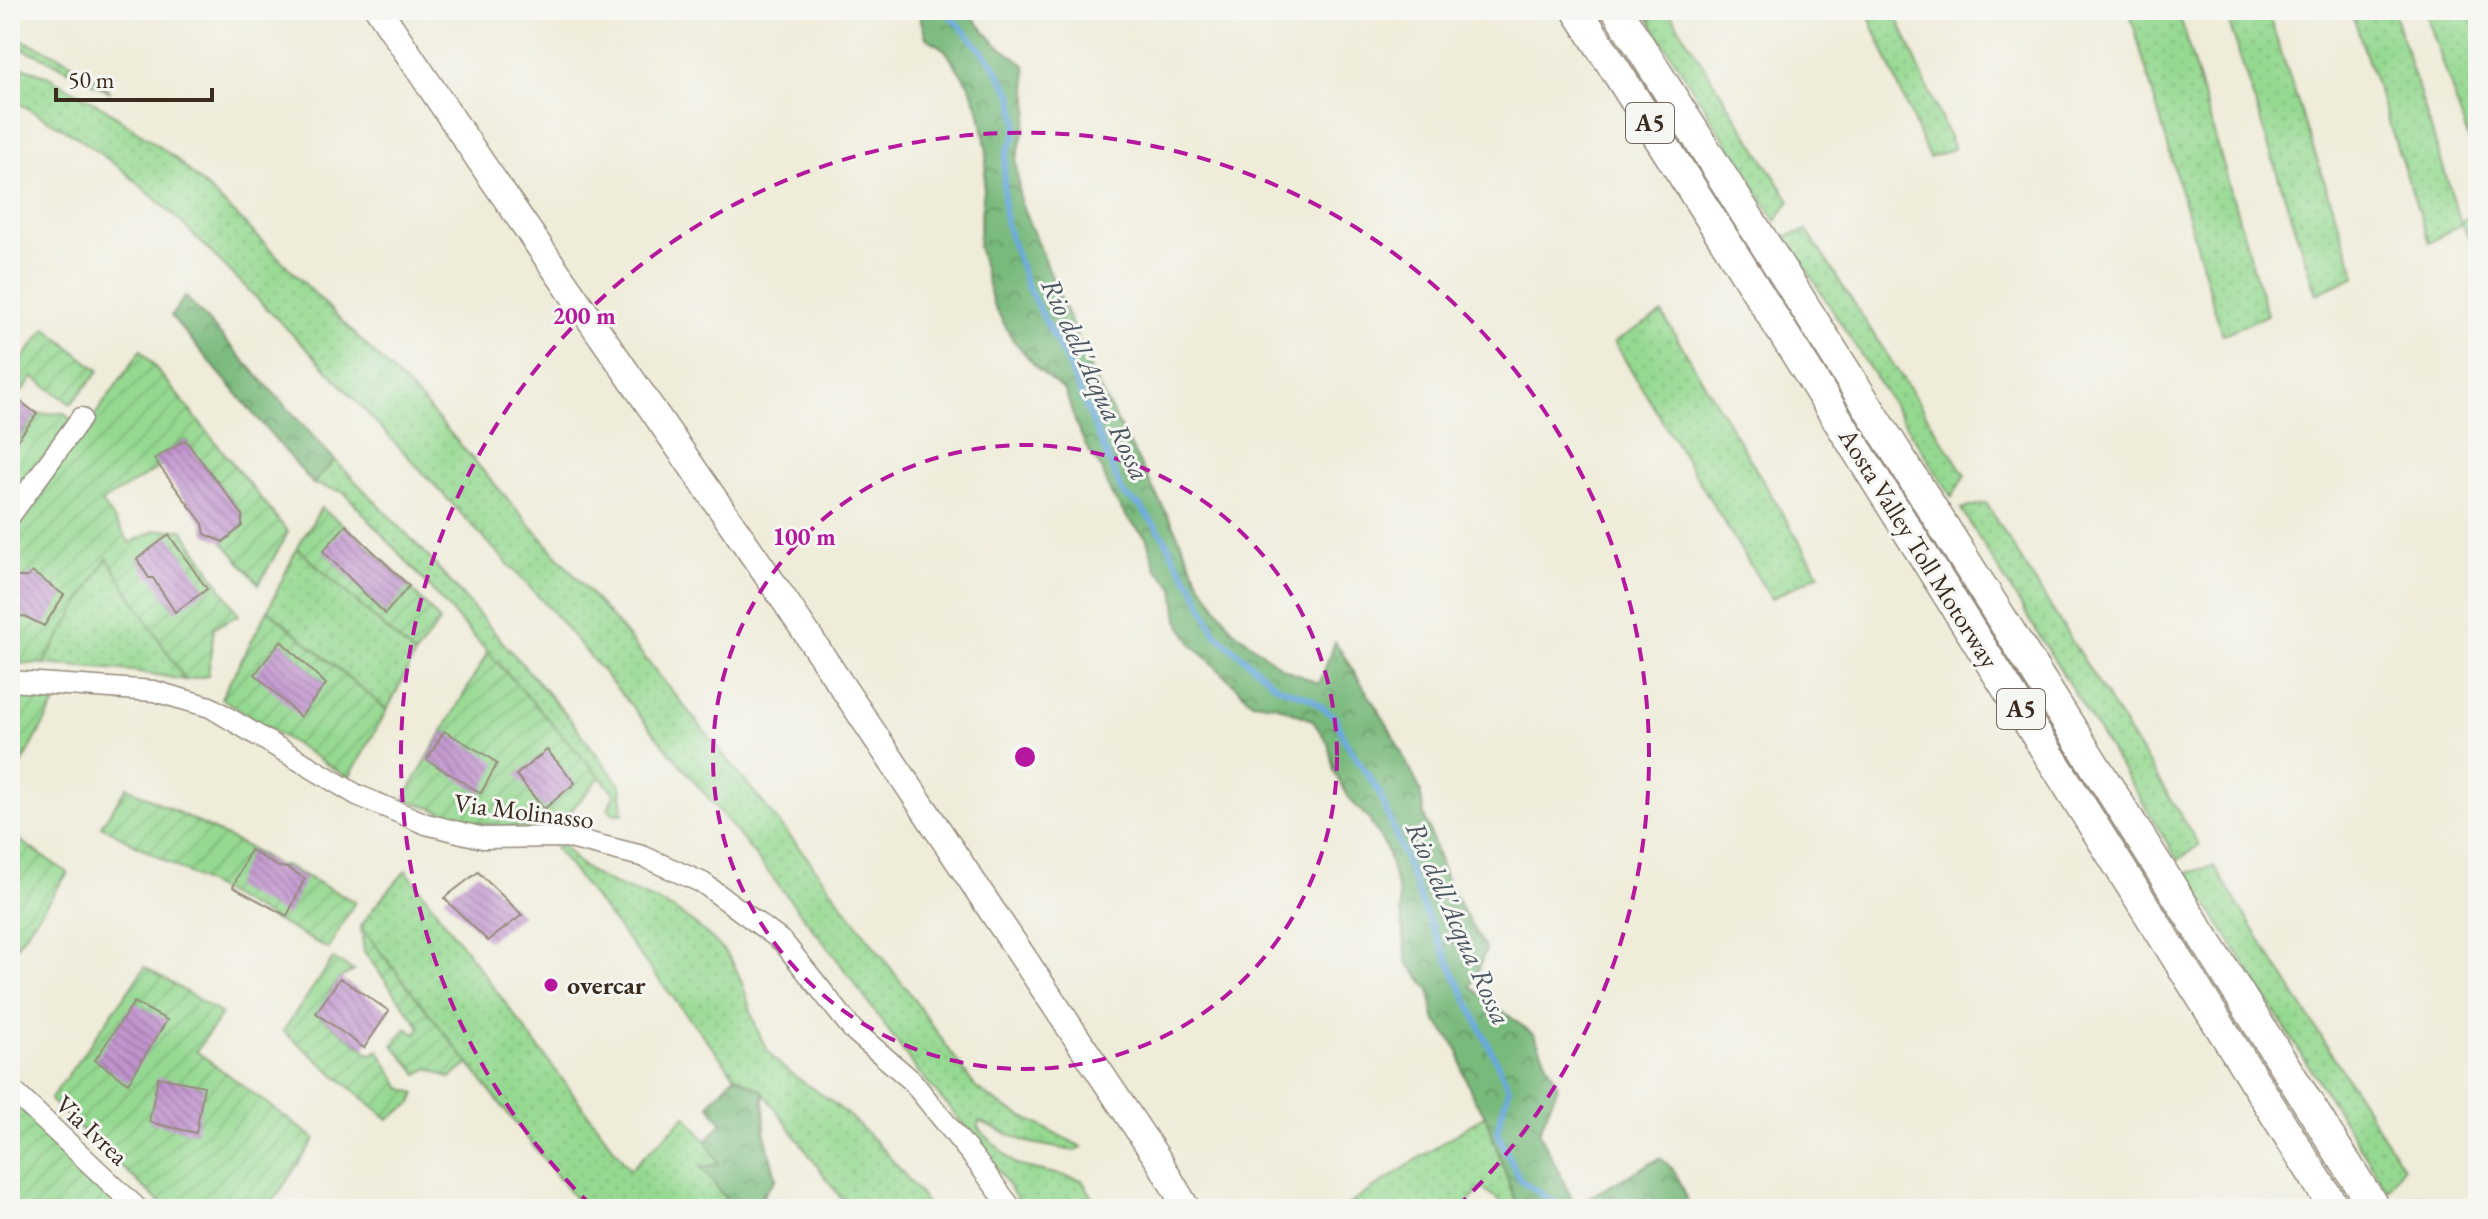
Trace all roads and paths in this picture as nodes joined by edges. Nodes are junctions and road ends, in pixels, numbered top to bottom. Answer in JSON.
{"nodes":[{"id":1,"x":379,"y":10,"type":"edge"},
{"id":2,"x":1577,"y":10,"type":"edge"},
{"id":3,"x":1617,"y":10,"type":"edge"},
{"id":4,"x":81,"y":418,"type":"dead end"},
{"id":5,"x":10,"y":516,"type":"edge"},
{"id":6,"x":10,"y":681,"type":"edge"},
{"id":7,"x":10,"y":1088,"type":"edge"},
{"id":8,"x":2368,"y":1199,"type":"edge"},
{"id":9,"x":2334,"y":1208,"type":"edge"},
{"id":10,"x":138,"y":1209,"type":"edge"},
{"id":11,"x":1012,"y":1209,"type":"edge"},
{"id":12,"x":1187,"y":1209,"type":"edge"}],
"edges":[{"from":1,"to":12,"type":"main road"},
{"from":2,"to":9,"type":"highway","name":"Aosta Valley Toll Motorway","number":"A5"},
{"from":3,"to":8,"type":"highway","name":"Aosta Valley Toll Motorway","number":"A5"},
{"from":4,"to":5,"type":"street"},
{"from":6,"to":11,"type":"street","name":"Via Molinasso"},
{"from":7,"to":10,"type":"street","name":"Via Ivrea"}]}
